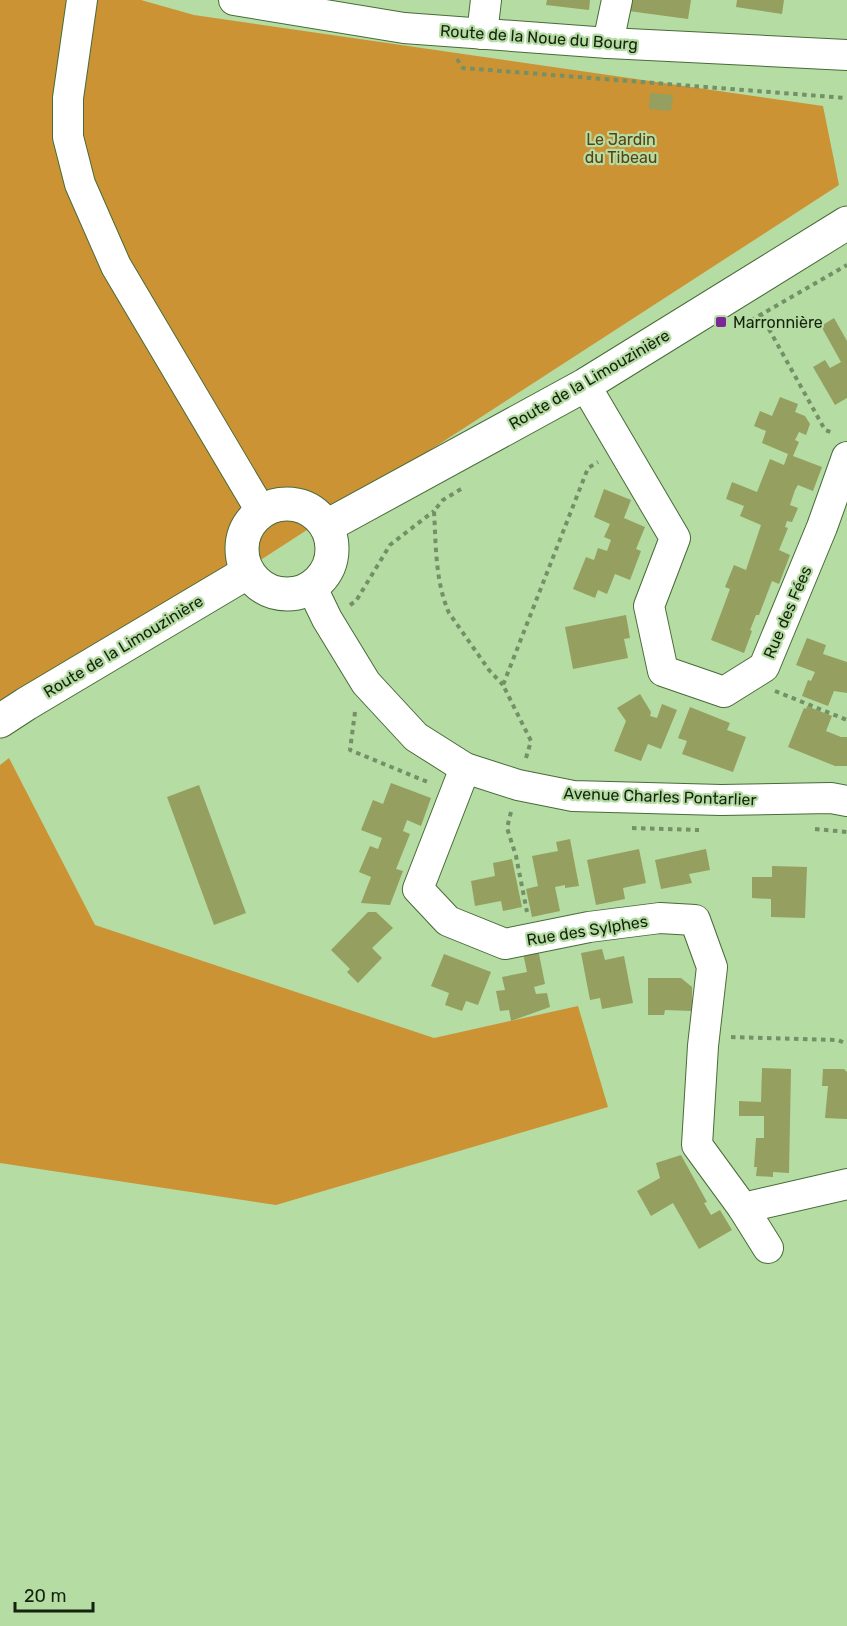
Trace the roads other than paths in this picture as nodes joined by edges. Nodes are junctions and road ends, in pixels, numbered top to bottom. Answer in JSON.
{"nodes":[{"id":1,"x":82,"y":0,"type":"edge"},
{"id":2,"x":234,"y":0,"type":"edge"},
{"id":3,"x":486,"y":0,"type":"edge"},
{"id":4,"x":616,"y":0,"type":"edge"},
{"id":5,"x":470,"y":33,"type":"junction"},
{"id":6,"x":608,"y":43,"type":"junction"},
{"id":7,"x":847,"y":56,"type":"edge"},
{"id":8,"x":847,"y":223,"type":"edge"},
{"id":9,"x":585,"y":385,"type":"junction"},
{"id":10,"x":842,"y":445,"type":"edge"},
{"id":11,"x":261,"y":511,"type":"junction"},
{"id":12,"x":327,"y":526,"type":"junction"},
{"id":13,"x":248,"y":572,"type":"junction"},
{"id":14,"x":312,"y":588,"type":"junction"},
{"id":15,"x":0,"y":721,"type":"edge"},
{"id":16,"x":460,"y":781,"type":"junction"},
{"id":17,"x":847,"y":801,"type":"edge"},
{"id":18,"x":847,"y":1184,"type":"edge"},
{"id":19,"x":743,"y":1208,"type":"junction"},
{"id":20,"x":768,"y":1248,"type":"dead end"}],
"edges":[{"from":1,"to":11,"type":"street"},
{"from":2,"to":5,"type":"street","name":"Route de la Noue du Bourg"},
{"from":3,"to":5,"type":"street"},
{"from":4,"to":6,"type":"street"},
{"from":5,"to":6,"type":"street","name":"Route de la Noue du Bourg"},
{"from":6,"to":7,"type":"street","name":"Route de la Noue du Bourg"},
{"from":8,"to":9,"type":"street","name":"Route de la Limouzinière"},
{"from":9,"to":10,"type":"street","name":"Rue des Fées"},
{"from":9,"to":12,"type":"street","name":"Route de la Limouzinière"},
{"from":11,"to":12,"type":"street"},
{"from":11,"to":13,"type":"street"},
{"from":12,"to":14,"type":"street"},
{"from":13,"to":14,"type":"street"},
{"from":13,"to":15,"type":"street","name":"Route de la Limouzinière"},
{"from":14,"to":16,"type":"street","name":"Avenue Charles Pontarlier"},
{"from":16,"to":17,"type":"street","name":"Avenue Charles Pontarlier"},
{"from":16,"to":19,"type":"street","name":"Rue des Sylphes"},
{"from":18,"to":19,"type":"street"},
{"from":19,"to":20,"type":"street","name":"Rue des Sylphes"}]}
